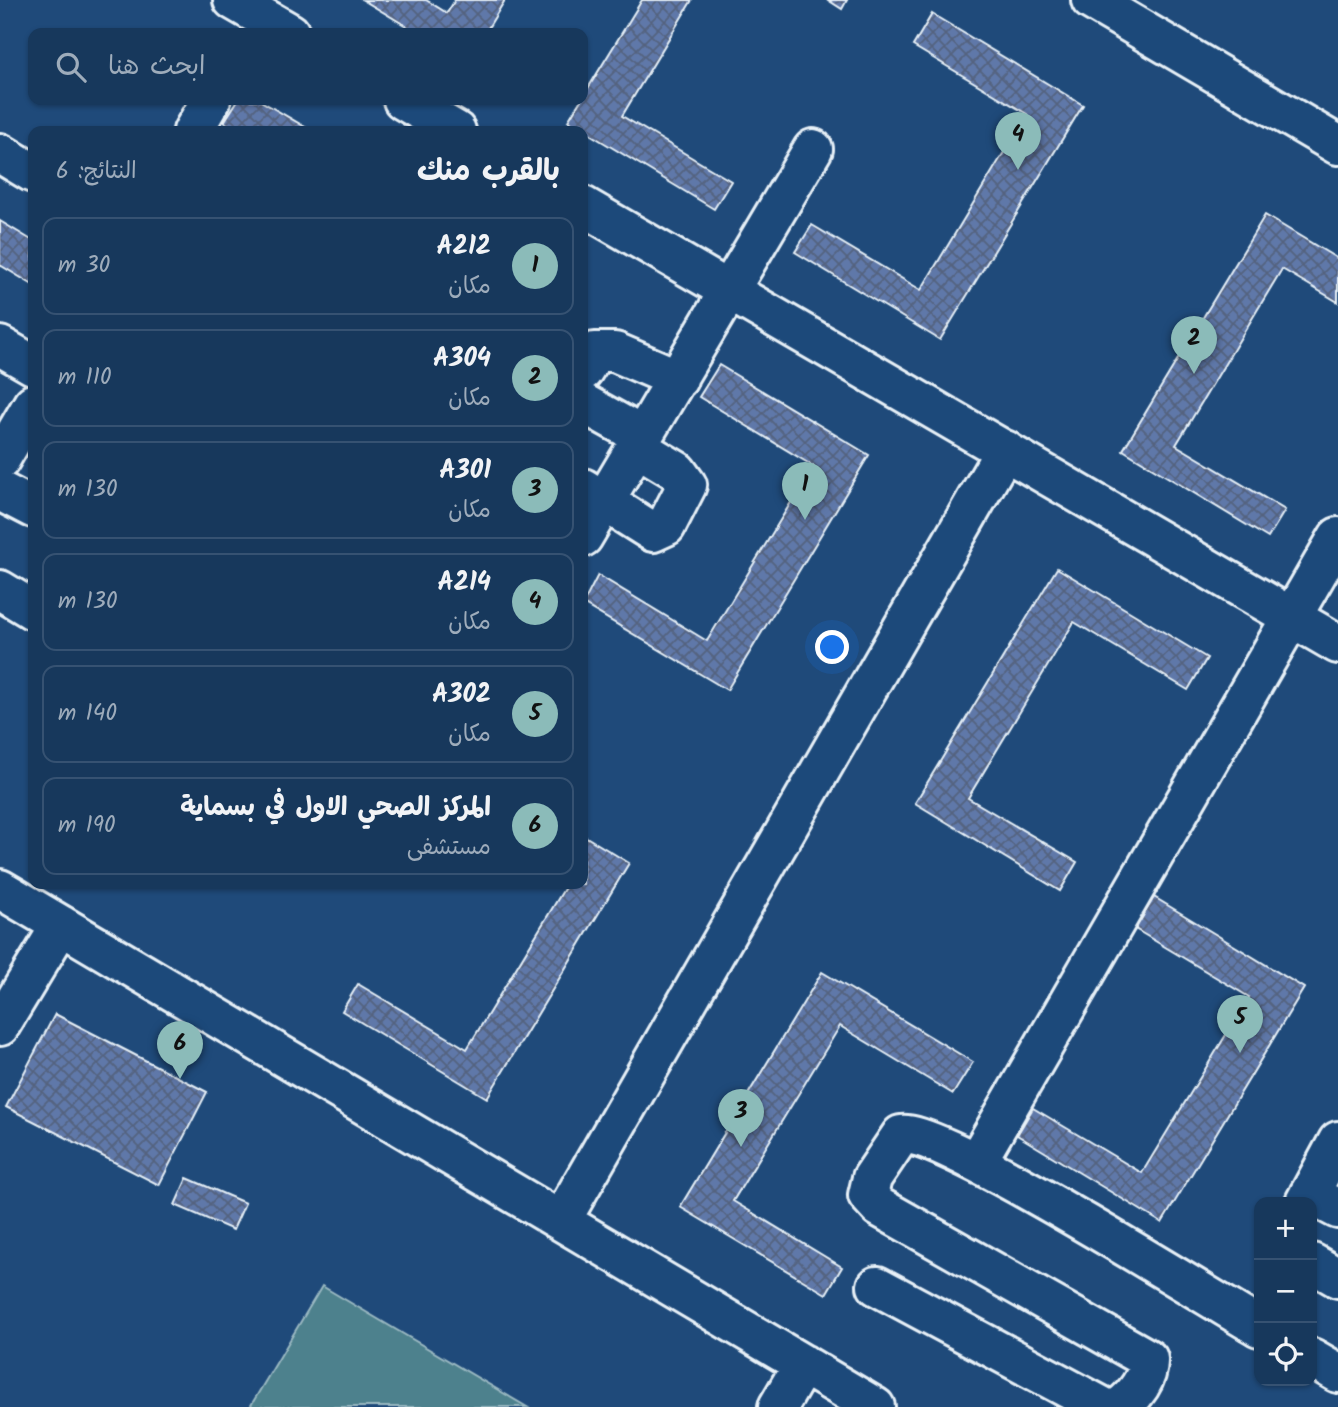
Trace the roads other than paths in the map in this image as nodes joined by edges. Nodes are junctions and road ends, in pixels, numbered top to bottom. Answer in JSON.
{"nodes":[{"id":1,"x":1091,"y":0,"type":"edge"},
{"id":2,"x":208,"y":105,"type":"edge"},
{"id":3,"x":412,"y":105,"type":"edge"},
{"id":4,"x":195,"y":126,"type":"edge"},
{"id":5,"x":447,"y":126,"type":"edge"},
{"id":6,"x":1338,"y":145,"type":"edge"},
{"id":7,"x":813,"y":149,"type":"dead end"},
{"id":8,"x":0,"y":153,"type":"edge"},
{"id":9,"x":28,"y":170,"type":"edge"},
{"id":10,"x":588,"y":209,"type":"edge"},
{"id":11,"x":730,"y":292,"type":"junction"},
{"id":12,"x":0,"y":346,"type":"edge"},
{"id":13,"x":28,"y":362,"type":"edge"},
{"id":14,"x":588,"y":363,"type":"edge"},
{"id":15,"x":678,"y":379,"type":"junction"},
{"id":16,"x":588,"y":406,"type":"edge"},
{"id":17,"x":640,"y":442,"type":"junction"},
{"id":18,"x":1005,"y":450,"type":"junction"},
{"id":19,"x":0,"y":491,"type":"edge"},
{"id":20,"x":593,"y":494,"type":"edge"},
{"id":21,"x":28,"y":505,"type":"edge"},
{"id":22,"x":588,"y":516,"type":"edge"},
{"id":23,"x":1338,"y":537,"type":"edge"},
{"id":24,"x":0,"y":590,"type":"edge"},
{"id":25,"x":28,"y":607,"type":"edge"},
{"id":26,"x":1293,"y":617,"type":"junction"},
{"id":27,"x":1338,"y":644,"type":"edge"},
{"id":28,"x":0,"y":889,"type":"edge"},
{"id":29,"x":61,"y":925,"type":"junction"},
{"id":30,"x":0,"y":1026,"type":"edge"},
{"id":31,"x":1338,"y":1141,"type":"edge"},
{"id":32,"x":977,"y":1161,"type":"junction"},
{"id":33,"x":1317,"y":1202,"type":"edge"},
{"id":34,"x":562,"y":1219,"type":"junction"},
{"id":35,"x":1317,"y":1266,"type":"edge"},
{"id":36,"x":1338,"y":1278,"type":"edge"},
{"id":37,"x":877,"y":1286,"type":"dead end"},
{"id":38,"x":1254,"y":1324,"type":"edge"},
{"id":39,"x":1317,"y":1361,"type":"edge"},
{"id":40,"x":803,"y":1364,"type":"junction"},
{"id":41,"x":1338,"y":1373,"type":"edge"},
{"id":42,"x":778,"y":1407,"type":"edge"},
{"id":43,"x":875,"y":1407,"type":"edge"},
{"id":44,"x":1102,"y":1407,"type":"edge"},
{"id":45,"x":1120,"y":1407,"type":"edge"}],
"edges":[{"from":1,"to":6,"type":"street"},
{"from":2,"to":4,"type":"street"},
{"from":3,"to":5,"type":"street"},
{"from":7,"to":11,"type":"street"},
{"from":8,"to":9,"type":"street"},
{"from":10,"to":11,"type":"street"},
{"from":11,"to":15,"type":"street"},
{"from":11,"to":18,"type":"street"},
{"from":12,"to":13,"type":"street"},
{"from":14,"to":15,"type":"street"},
{"from":15,"to":17,"type":"street"},
{"from":16,"to":17,"type":"street"},
{"from":17,"to":20,"type":"street"},
{"from":17,"to":20,"type":"street"},
{"from":18,"to":26,"type":"street"},
{"from":18,"to":34,"type":"street"},
{"from":19,"to":21,"type":"street"},
{"from":20,"to":22,"type":"street"},
{"from":23,"to":26,"type":"street"},
{"from":24,"to":25,"type":"street"},
{"from":26,"to":27,"type":"street"},
{"from":26,"to":32,"type":"street"},
{"from":28,"to":29,"type":"street"},
{"from":29,"to":30,"type":"street"},
{"from":29,"to":34,"type":"street"},
{"from":31,"to":33,"type":"street"},
{"from":32,"to":38,"type":"street"},
{"from":32,"to":45,"type":"street"},
{"from":34,"to":40,"type":"street"},
{"from":35,"to":36,"type":"street"},
{"from":37,"to":44,"type":"street"},
{"from":39,"to":41,"type":"street"},
{"from":40,"to":42,"type":"street"},
{"from":40,"to":43,"type":"street"}]}
